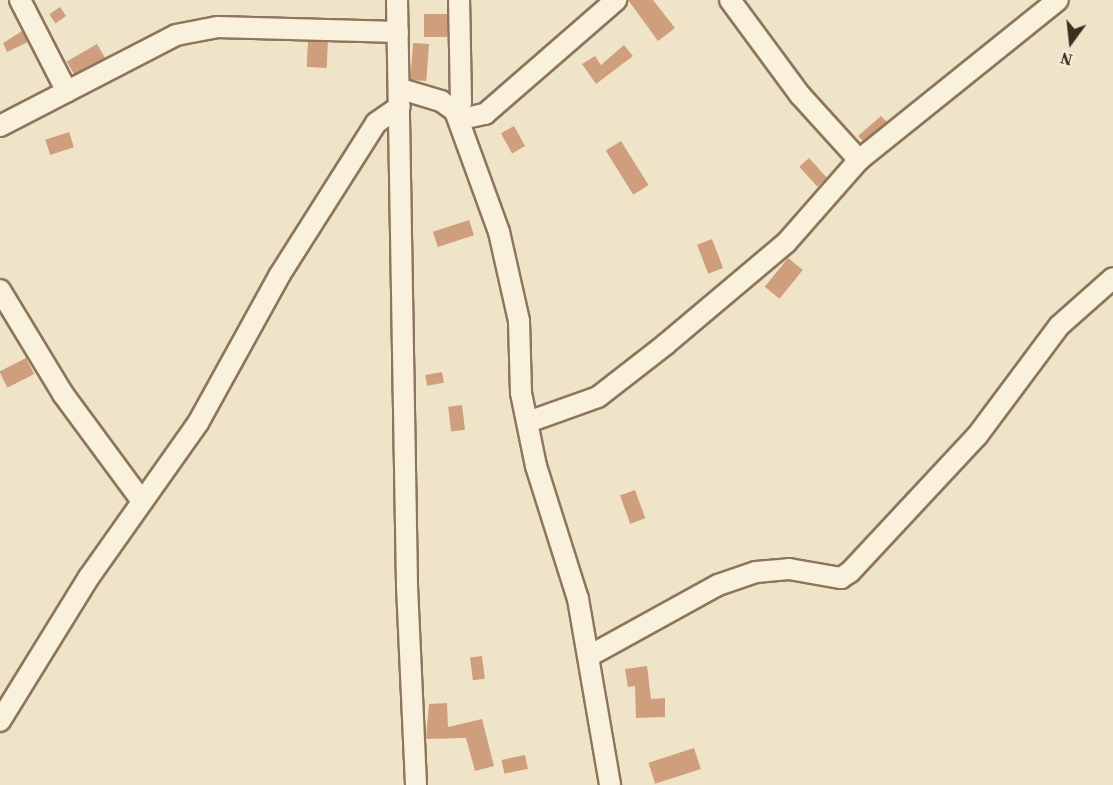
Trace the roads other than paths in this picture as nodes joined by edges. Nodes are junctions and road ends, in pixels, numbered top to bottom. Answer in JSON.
{"nodes":[{"id":1,"x":20,"y":0,"type":"edge"},
{"id":2,"x":398,"y":0,"type":"edge"},
{"id":3,"x":459,"y":0,"type":"edge"},
{"id":4,"x":616,"y":0,"type":"edge"},
{"id":5,"x":730,"y":0,"type":"edge"},
{"id":6,"x":1059,"y":0,"type":"edge"},
{"id":7,"x":398,"y":32,"type":"junction"},
{"id":8,"x":67,"y":92,"type":"junction"},
{"id":9,"x":401,"y":98,"type":"junction"},
{"id":10,"x":458,"y":115,"type":"junction"},
{"id":11,"x":0,"y":126,"type":"edge"},
{"id":12,"x":859,"y":160,"type":"junction"},
{"id":13,"x":1113,"y":278,"type":"edge"},
{"id":14,"x":0,"y":290,"type":"edge"},
{"id":15,"x":528,"y":422,"type":"junction"},
{"id":16,"x":142,"y":501,"type":"junction"},
{"id":17,"x":591,"y":655,"type":"junction"},
{"id":18,"x":0,"y":721,"type":"edge"},
{"id":19,"x":416,"y":785,"type":"edge"},
{"id":20,"x":610,"y":785,"type":"edge"}],
"edges":[{"from":1,"to":8,"type":"street"},
{"from":2,"to":7,"type":"street"},
{"from":3,"to":10,"type":"street"},
{"from":4,"to":10,"type":"street"},
{"from":5,"to":12,"type":"street"},
{"from":6,"to":12,"type":"street"},
{"from":7,"to":8,"type":"street"},
{"from":7,"to":9,"type":"street"},
{"from":8,"to":11,"type":"street"},
{"from":9,"to":10,"type":"street"},
{"from":9,"to":16,"type":"street"},
{"from":9,"to":19,"type":"street"},
{"from":10,"to":15,"type":"street"},
{"from":12,"to":15,"type":"street"},
{"from":13,"to":17,"type":"street"},
{"from":14,"to":16,"type":"street"},
{"from":15,"to":17,"type":"street"},
{"from":16,"to":18,"type":"street"},
{"from":17,"to":20,"type":"street"}]}
